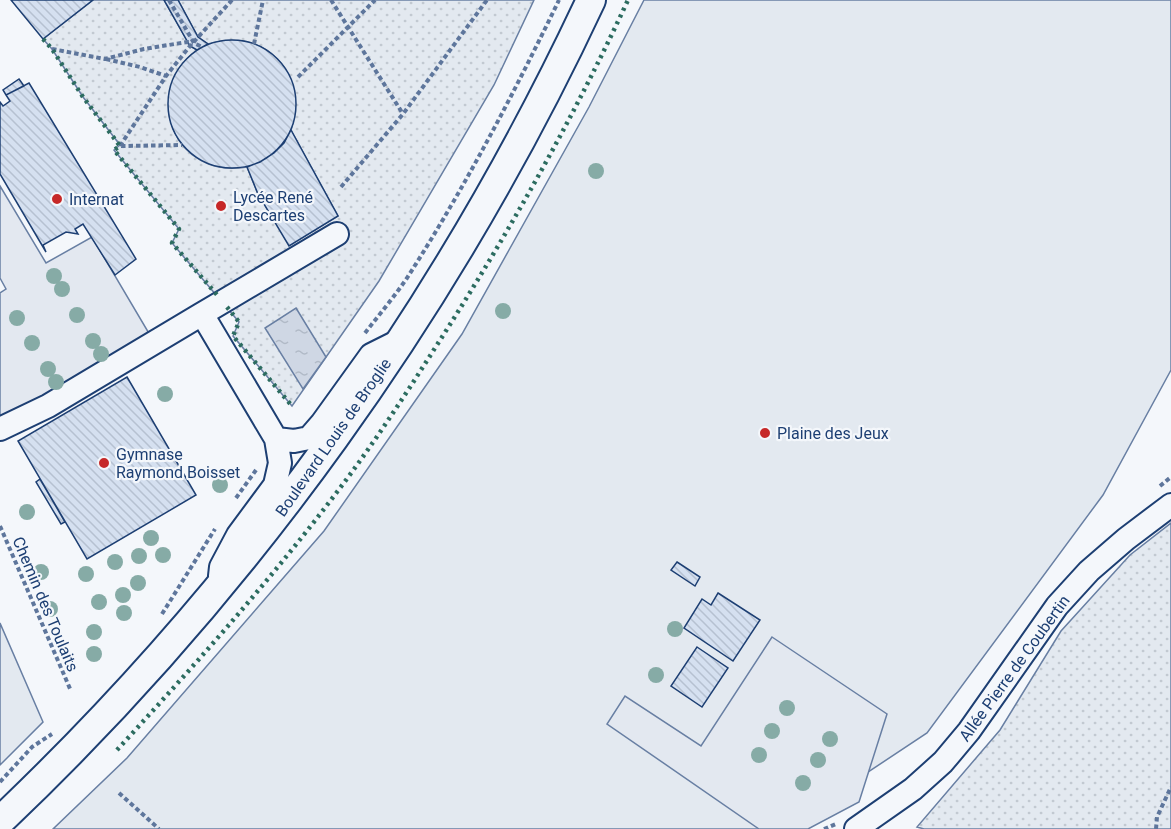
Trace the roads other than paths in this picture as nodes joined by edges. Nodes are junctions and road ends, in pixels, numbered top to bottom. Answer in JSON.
{"nodes":[{"id":1,"x":591,"y":0,"type":"edge"},
{"id":2,"x":337,"y":234,"type":"dead end"},
{"id":3,"x":202,"y":315,"type":"junction"},
{"id":4,"x":401,"y":340,"type":"junction"},
{"id":5,"x":0,"y":429,"type":"edge"},
{"id":6,"x":276,"y":439,"type":"junction"},
{"id":7,"x":1171,"y":505,"type":"edge"},
{"id":8,"x":218,"y":588,"type":"junction"},
{"id":9,"x":0,"y":820,"type":"edge"},
{"id":10,"x":860,"y":828,"type":"edge"}],
"edges":[{"from":1,"to":4,"type":"main road","name":"Boulevard Louis de Broglie"},
{"from":2,"to":3,"type":"street"},
{"from":3,"to":5,"type":"street"},
{"from":3,"to":6,"type":"street"},
{"from":4,"to":6,"type":"street"},
{"from":4,"to":8,"type":"main road","name":"Boulevard Louis de Broglie"},
{"from":6,"to":8,"type":"street"},
{"from":7,"to":10,"type":"street","name":"Allée Pierre de Coubertin"},
{"from":8,"to":9,"type":"main road","name":"Boulevard Louis de Broglie"}]}
